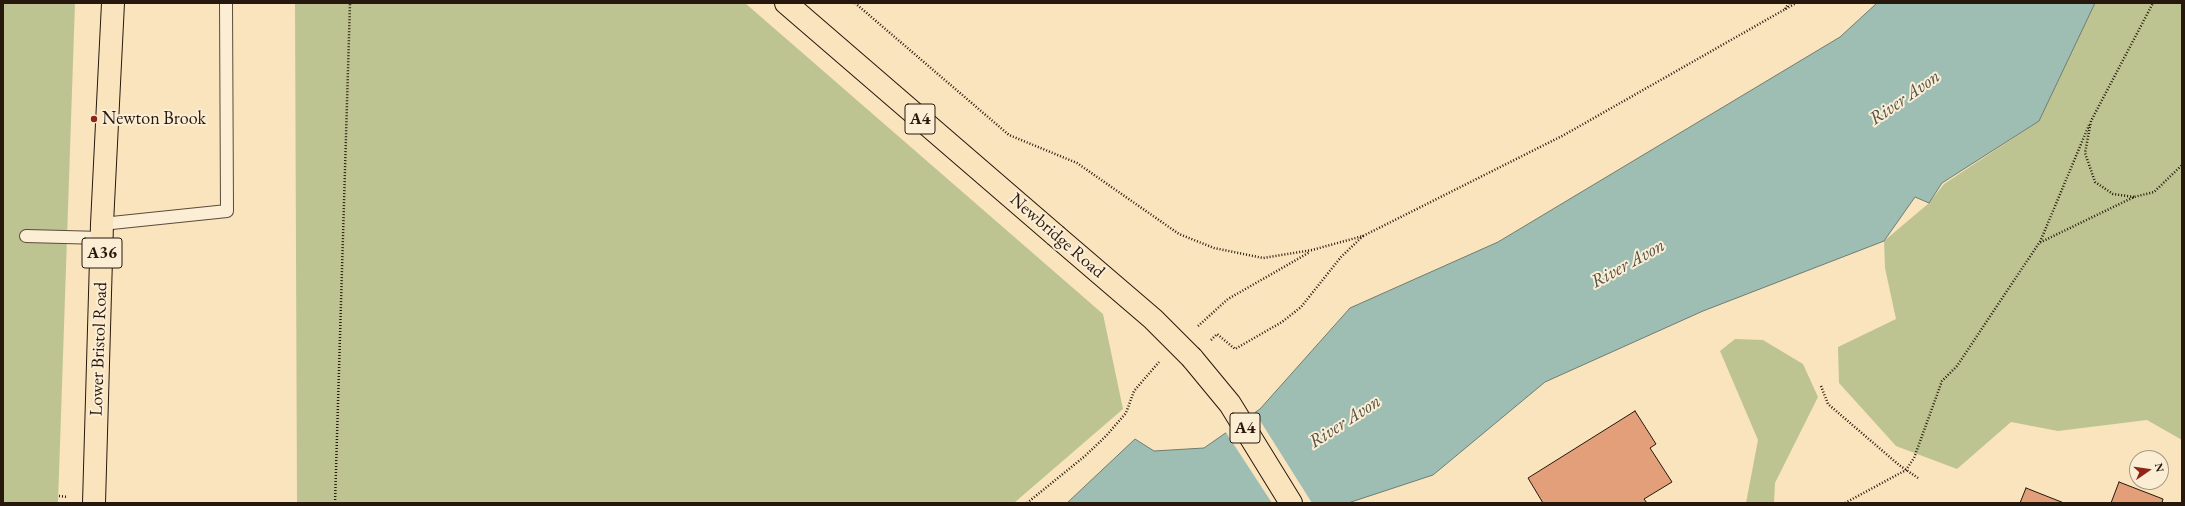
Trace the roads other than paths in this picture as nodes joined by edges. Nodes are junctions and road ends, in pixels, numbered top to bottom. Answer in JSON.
{"nodes":[{"id":1,"x":113,"y":3,"type":"edge"},
{"id":2,"x":226,"y":3,"type":"edge"},
{"id":3,"x":786,"y":3,"type":"edge"},
{"id":4,"x":102,"y":231,"type":"junction"},
{"id":5,"x":26,"y":236,"type":"dead end"},
{"id":6,"x":94,"y":503,"type":"edge"},
{"id":7,"x":1292,"y":503,"type":"edge"}],
"edges":[{"from":1,"to":4,"type":"main road","name":"Lower Bristol Road","number":"A36"},
{"from":2,"to":4,"type":"lane"},
{"from":3,"to":7,"type":"main road","name":"Newbridge Road","number":"A4","bridge":true},
{"from":4,"to":5,"type":"lane"},
{"from":4,"to":6,"type":"main road","name":"Lower Bristol Road","number":"A36"}]}
